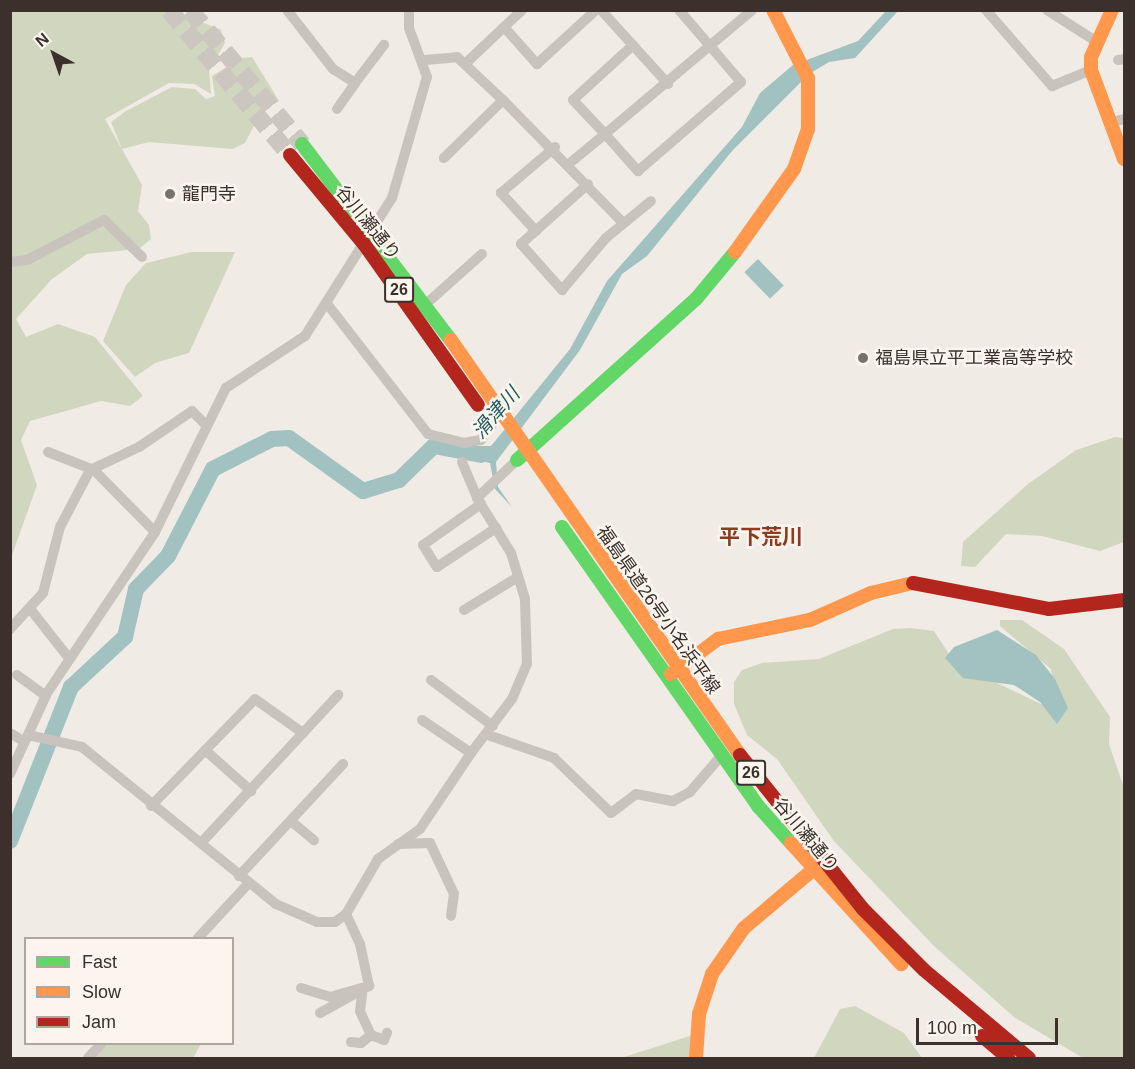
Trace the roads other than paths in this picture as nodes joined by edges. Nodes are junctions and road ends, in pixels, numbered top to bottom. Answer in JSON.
{"nodes":[{"id":1,"x":287,"y":10,"type":"edge"},
{"id":2,"x":409,"y":10,"type":"edge"},
{"id":3,"x":522,"y":10,"type":"edge"},
{"id":4,"x":596,"y":10,"type":"edge"},
{"id":5,"x":601,"y":10,"type":"edge"},
{"id":6,"x":679,"y":10,"type":"edge"},
{"id":7,"x":752,"y":10,"type":"edge"},
{"id":8,"x":773,"y":10,"type":"edge"},
{"id":9,"x":986,"y":10,"type":"edge"},
{"id":10,"x":1047,"y":10,"type":"edge"},
{"id":11,"x":1112,"y":10,"type":"edge"},
{"id":12,"x":504,"y":27,"type":"junction"},
{"id":13,"x":1097,"y":42,"type":"junction"},
{"id":14,"x":384,"y":45,"type":"dead end"},
{"id":15,"x":633,"y":45,"type":"junction"},
{"id":16,"x":713,"y":48,"type":"junction"},
{"id":17,"x":425,"y":60,"type":"junction"},
{"id":18,"x":466,"y":63,"type":"junction"},
{"id":19,"x":1091,"y":70,"type":"junction"},
{"id":20,"x":354,"y":83,"type":"junction"},
{"id":21,"x":668,"y":84,"type":"junction"},
{"id":22,"x":503,"y":100,"type":"junction"},
{"id":23,"x":337,"y":109,"type":"dead end"},
{"id":24,"x":1118,"y":121,"type":"edge"},
{"id":25,"x":605,"y":134,"type":"junction"},
{"id":26,"x":302,"y":144,"type":"tunnel mouth"},
{"id":27,"x":555,"y":147,"type":"junction"},
{"id":28,"x":290,"y":155,"type":"tunnel mouth"},
{"id":29,"x":444,"y":158,"type":"dead end"},
{"id":30,"x":1125,"y":159,"type":"edge"},
{"id":31,"x":570,"y":163,"type":"junction"},
{"id":32,"x":588,"y":184,"type":"junction"},
{"id":33,"x":651,"y":201,"type":"dead end"},
{"id":34,"x":623,"y":223,"type":"junction"},
{"id":35,"x":536,"y":231,"type":"junction"},
{"id":36,"x":367,"y":238,"type":"junction"},
{"id":37,"x":482,"y":254,"type":"dead end"},
{"id":38,"x":142,"y":257,"type":"dead end"},
{"id":39,"x":10,"y":262,"type":"edge"},
{"id":40,"x":426,"y":304,"type":"junction"},
{"id":41,"x":328,"y":305,"type":"junction"},
{"id":42,"x":207,"y":426,"type":"junction"},
{"id":43,"x":498,"y":427,"type":"junction"},
{"id":44,"x":48,"y":452,"type":"dead end"},
{"id":45,"x":518,"y":453,"type":"junction"},
{"id":46,"x":462,"y":462,"type":"dead end"},
{"id":47,"x":90,"y":470,"type":"junction"},
{"id":48,"x":479,"y":501,"type":"junction"},
{"id":49,"x":496,"y":528,"type":"junction"},
{"id":50,"x":155,"y":532,"type":"junction"},
{"id":51,"x":518,"y":577,"type":"junction"},
{"id":52,"x":1125,"y":600,"type":"edge"},
{"id":53,"x":31,"y":610,"type":"junction"},
{"id":54,"x":464,"y":610,"type":"dead end"},
{"id":55,"x":10,"y":629,"type":"edge"},
{"id":56,"x":68,"y":657,"type":"junction"},
{"id":57,"x":678,"y":668,"type":"junction"},
{"id":58,"x":17,"y":675,"type":"dead end"},
{"id":59,"x":665,"y":677,"type":"junction"},
{"id":60,"x":432,"y":680,"type":"dead end"},
{"id":61,"x":338,"y":694,"type":"dead end"},
{"id":62,"x":45,"y":696,"type":"junction"},
{"id":63,"x":422,"y":720,"type":"dead end"},
{"id":64,"x":491,"y":731,"type":"junction"},
{"id":65,"x":10,"y":733,"type":"edge"},
{"id":66,"x":303,"y":733,"type":"junction"},
{"id":67,"x":27,"y":738,"type":"junction"},
{"id":68,"x":205,"y":750,"type":"junction"},
{"id":69,"x":471,"y":753,"type":"junction"},
{"id":70,"x":721,"y":756,"type":"junction"},
{"id":71,"x":343,"y":764,"type":"dead end"},
{"id":72,"x":10,"y":774,"type":"edge"},
{"id":73,"x":251,"y":791,"type":"junction"},
{"id":74,"x":151,"y":806,"type":"junction"},
{"id":75,"x":291,"y":821,"type":"junction"},
{"id":76,"x":314,"y":840,"type":"dead end"},
{"id":77,"x":201,"y":843,"type":"junction"},
{"id":78,"x":395,"y":844,"type":"junction"},
{"id":79,"x":817,"y":867,"type":"junction"},
{"id":80,"x":239,"y":876,"type":"junction"},
{"id":81,"x":249,"y":883,"type":"junction"},
{"id":82,"x":346,"y":914,"type":"junction"},
{"id":83,"x":451,"y":916,"type":"dead end"},
{"id":84,"x":200,"y":937,"type":"edge"},
{"id":85,"x":301,"y":988,"type":"dead end"},
{"id":86,"x":366,"y":990,"type":"junction"},
{"id":87,"x":320,"y":1013,"type":"dead end"},
{"id":88,"x":387,"y":1033,"type":"dead end"},
{"id":89,"x":371,"y":1035,"type":"junction"},
{"id":90,"x":351,"y":1042,"type":"dead end"},
{"id":91,"x":100,"y":1045,"type":"edge"},
{"id":92,"x":88,"y":1059,"type":"edge"},
{"id":93,"x":696,"y":1059,"type":"edge"},
{"id":94,"x":1008,"y":1059,"type":"edge"},
{"id":95,"x":1029,"y":1059,"type":"edge"}],
"edges":[{"from":1,"to":20,"type":"street"},
{"from":2,"to":17,"type":"street"},
{"from":3,"to":12,"type":"street"},
{"from":4,"to":12,"type":"street"},
{"from":5,"to":15,"type":"street"},
{"from":6,"to":16,"type":"street"},
{"from":7,"to":16,"type":"street"},
{"from":8,"to":45,"type":"main road"},
{"from":9,"to":19,"type":"street"},
{"from":10,"to":13,"type":"street"},
{"from":11,"to":13,"type":"main road"},
{"from":12,"to":18,"type":"street"},
{"from":13,"to":19,"type":"main road"},
{"from":14,"to":20,"type":"street"},
{"from":15,"to":21,"type":"street"},
{"from":15,"to":25,"type":"street"},
{"from":16,"to":21,"type":"street"},
{"from":16,"to":25,"type":"street"},
{"from":17,"to":18,"type":"street"},
{"from":17,"to":36,"type":"street"},
{"from":18,"to":22,"type":"street"},
{"from":19,"to":24,"type":"main road"},
{"from":20,"to":23,"type":"street"},
{"from":21,"to":25,"type":"street"},
{"from":22,"to":27,"type":"street"},
{"from":22,"to":29,"type":"street"},
{"from":24,"to":30,"type":"main road"},
{"from":25,"to":31,"type":"street"},
{"from":26,"to":36,"type":"main road","name":"福島県道26号小名浜平線","number":"26"},
{"from":27,"to":31,"type":"street"},
{"from":27,"to":35,"type":"street"},
{"from":28,"to":36,"type":"main road","name":"谷川瀬通り","number":"26"},
{"from":31,"to":32,"type":"street"},
{"from":32,"to":34,"type":"street"},
{"from":32,"to":35,"type":"street"},
{"from":33,"to":34,"type":"street"},
{"from":34,"to":35,"type":"street"},
{"from":36,"to":40,"type":"main road","name":"福島県道26号小名浜平線","number":"26"},
{"from":36,"to":41,"type":"street"},
{"from":36,"to":43,"type":"main road","name":"谷川瀬通り","number":"26"},
{"from":37,"to":40,"type":"street"},
{"from":38,"to":39,"type":"street"},
{"from":40,"to":43,"type":"main road","name":"福島県道26号小名浜平線","number":"26"},
{"from":41,"to":42,"type":"street"},
{"from":41,"to":43,"type":"street"},
{"from":42,"to":47,"type":"street"},
{"from":42,"to":50,"type":"street"},
{"from":43,"to":45,"type":"main road","name":"福島県道26号小名浜平線","number":"26"},
{"from":44,"to":47,"type":"street"},
{"from":45,"to":48,"type":"street"},
{"from":45,"to":57,"type":"main road","name":"福島県道26号小名浜平線","number":"26"},
{"from":45,"to":59,"type":"main road","name":"谷川瀬通り","number":"26"},
{"from":46,"to":48,"type":"street"},
{"from":47,"to":50,"type":"street"},
{"from":47,"to":53,"type":"street"},
{"from":48,"to":49,"type":"street"},
{"from":48,"to":49,"type":"street"},
{"from":49,"to":51,"type":"street"},
{"from":50,"to":56,"type":"street"},
{"from":51,"to":54,"type":"street"},
{"from":51,"to":64,"type":"street"},
{"from":52,"to":57,"type":"main road"},
{"from":53,"to":55,"type":"street"},
{"from":53,"to":56,"type":"street"},
{"from":56,"to":62,"type":"street"},
{"from":57,"to":59,"type":"main road"},
{"from":57,"to":79,"type":"main road","name":"福島県道26号小名浜平線","number":"26"},
{"from":58,"to":62,"type":"street"},
{"from":59,"to":70,"type":"main road","name":"谷川瀬通り","number":"26"},
{"from":60,"to":64,"type":"street"},
{"from":61,"to":66,"type":"street"},
{"from":62,"to":67,"type":"street"},
{"from":63,"to":69,"type":"street"},
{"from":64,"to":69,"type":"street"},
{"from":64,"to":70,"type":"street"},
{"from":65,"to":67,"type":"street"},
{"from":66,"to":68,"type":"street"},
{"from":66,"to":73,"type":"street"},
{"from":67,"to":72,"type":"street"},
{"from":67,"to":74,"type":"street"},
{"from":68,"to":73,"type":"street"},
{"from":68,"to":74,"type":"street"},
{"from":69,"to":78,"type":"street"},
{"from":70,"to":79,"type":"main road","name":"谷川瀬通り","number":"26"},
{"from":71,"to":75,"type":"street"},
{"from":73,"to":77,"type":"street"},
{"from":74,"to":77,"type":"street"},
{"from":75,"to":76,"type":"street"},
{"from":75,"to":80,"type":"street"},
{"from":77,"to":80,"type":"street"},
{"from":78,"to":82,"type":"street"},
{"from":78,"to":83,"type":"street"},
{"from":79,"to":93,"type":"main road"},
{"from":79,"to":94,"type":"main road","name":"谷川瀬通り","number":"26"},
{"from":79,"to":95,"type":"main road","name":"福島県道26号小名浜平線","number":"26"},
{"from":80,"to":81,"type":"street"},
{"from":81,"to":82,"type":"street"},
{"from":81,"to":84,"type":"street"},
{"from":82,"to":86,"type":"street"},
{"from":85,"to":86,"type":"street"},
{"from":86,"to":87,"type":"street"},
{"from":86,"to":89,"type":"street"},
{"from":88,"to":89,"type":"street"},
{"from":89,"to":90,"type":"street"},
{"from":91,"to":92,"type":"street"}]}
